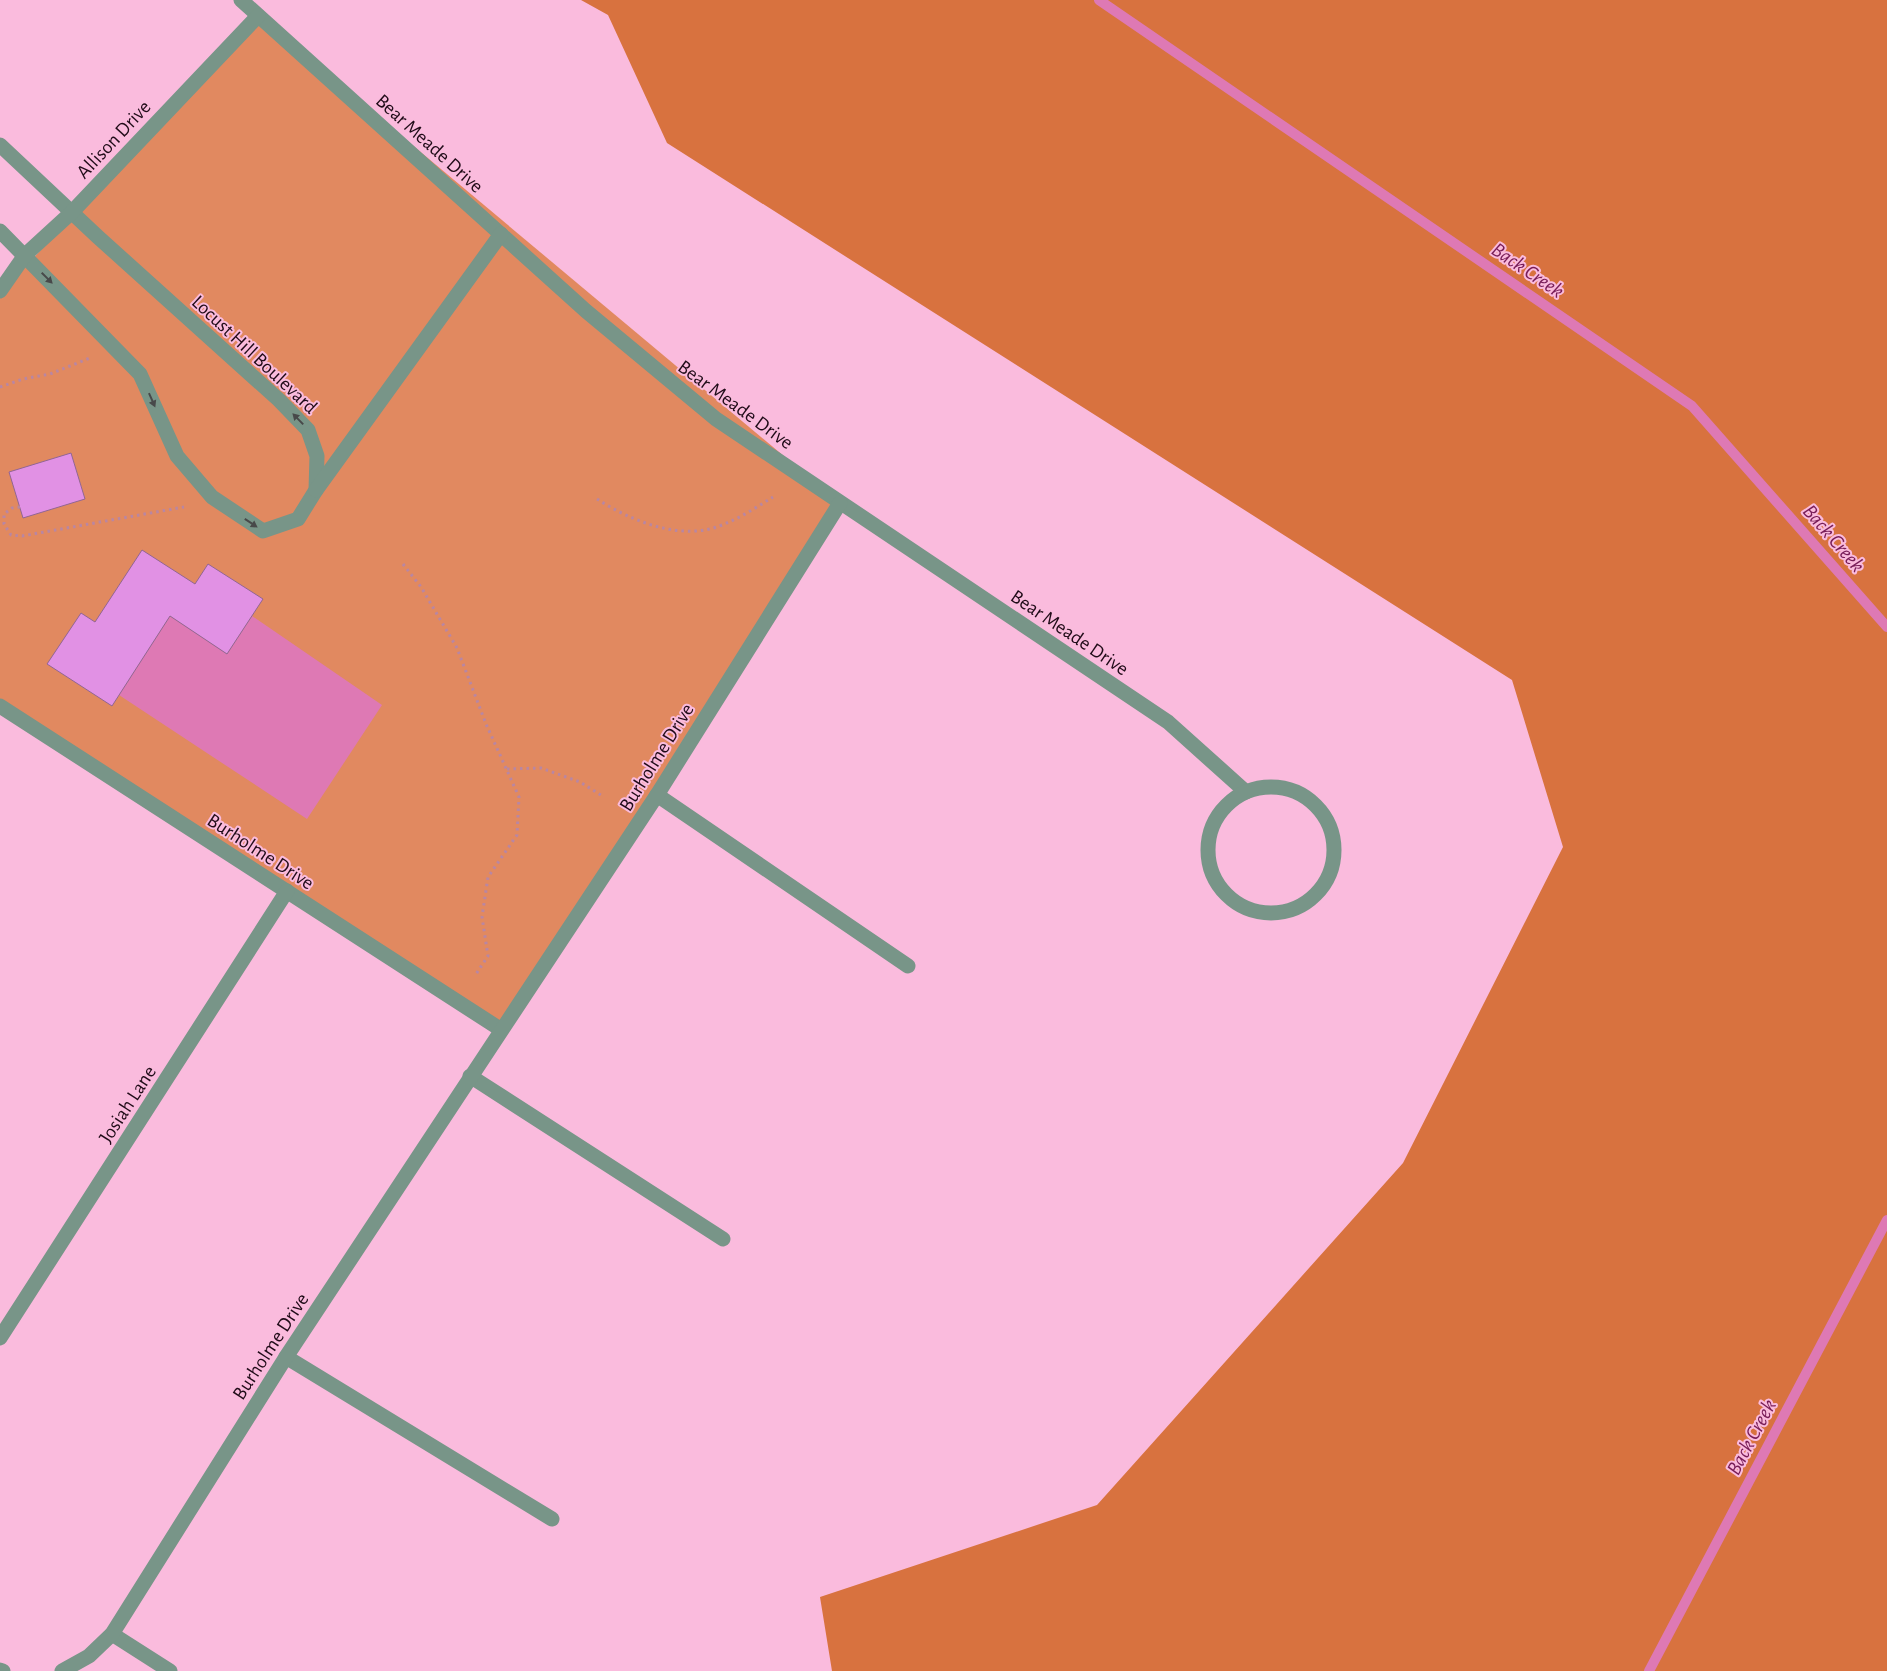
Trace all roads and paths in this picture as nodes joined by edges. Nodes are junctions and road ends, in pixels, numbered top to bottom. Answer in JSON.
{"nodes":[{"id":1,"x":240,"y":0,"type":"edge"},
{"id":2,"x":258,"y":16,"type":"junction"},
{"id":3,"x":0,"y":145,"type":"edge"},
{"id":4,"x":72,"y":212,"type":"junction"},
{"id":5,"x":0,"y":230,"type":"edge"},
{"id":6,"x":501,"y":234,"type":"junction"},
{"id":7,"x":25,"y":255,"type":"junction"},
{"id":8,"x":0,"y":291,"type":"edge"},
{"id":9,"x":91,"y":358,"type":"dead end"},
{"id":10,"x":0,"y":387,"type":"edge"},
{"id":11,"x":316,"y":490,"type":"junction"},
{"id":12,"x":773,"y":496,"type":"dead end"},
{"id":13,"x":597,"y":500,"type":"dead end"},
{"id":14,"x":840,"y":502,"type":"junction"},
{"id":15,"x":20,"y":507,"type":"dead end"},
{"id":16,"x":184,"y":507,"type":"dead end"},
{"id":17,"x":403,"y":564,"type":"dead end"},
{"id":18,"x":0,"y":706,"type":"edge"},
{"id":19,"x":507,"y":769,"type":"junction"},
{"id":20,"x":1246,"y":792,"type":"junction"},
{"id":21,"x":657,"y":795,"type":"junction"},
{"id":22,"x":604,"y":797,"type":"dead end"},
{"id":23,"x":287,"y":891,"type":"junction"},
{"id":24,"x":908,"y":966,"type":"dead end"},
{"id":25,"x":476,"y":974,"type":"dead end"},
{"id":26,"x":500,"y":1029,"type":"junction"},
{"id":27,"x":470,"y":1076,"type":"junction"},
{"id":28,"x":723,"y":1239,"type":"dead end"},
{"id":29,"x":0,"y":1338,"type":"edge"},
{"id":30,"x":286,"y":1357,"type":"junction"},
{"id":31,"x":552,"y":1519,"type":"dead end"},
{"id":32,"x":112,"y":1634,"type":"junction"},
{"id":33,"x":62,"y":1671,"type":"edge"},
{"id":34,"x":170,"y":1671,"type":"edge"}],
"edges":[{"from":1,"to":2,"type":"street","name":"Bear Meade Drive"},
{"from":2,"to":4,"type":"street","name":"Allison Drive"},
{"from":2,"to":6,"type":"street","name":"Bear Meade Drive"},
{"from":3,"to":4,"type":"street","name":"Locust Hill Boulevard"},
{"from":4,"to":7,"type":"street","name":"Allison Drive"},
{"from":11,"to":4,"type":"street","name":"Locust Hill Boulevard","one_way":true},
{"from":5,"to":7,"type":"street"},
{"from":6,"to":11,"type":"street"},
{"from":6,"to":14,"type":"street","name":"Bear Meade Drive"},
{"from":7,"to":8,"type":"street","name":"Allison Drive"},
{"from":7,"to":11,"type":"street","one_way":true},
{"from":9,"to":10,"type":"path"},
{"from":12,"to":13,"type":"path"},
{"from":14,"to":20,"type":"street","name":"Bear Meade Drive"},
{"from":14,"to":21,"type":"street","name":"Burholme Drive"},
{"from":15,"to":16,"type":"path"},
{"from":17,"to":19,"type":"path"},
{"from":18,"to":23,"type":"street","name":"Burholme Drive"},
{"from":19,"to":22,"type":"path"},
{"from":19,"to":25,"type":"path"},
{"from":20,"to":20,"type":"street"},
{"from":21,"to":24,"type":"street"},
{"from":21,"to":26,"type":"street","name":"Burholme Drive"},
{"from":23,"to":26,"type":"street","name":"Burholme Drive"},
{"from":23,"to":29,"type":"street","name":"Josiah Lane"},
{"from":26,"to":27,"type":"street","name":"Burholme Drive"},
{"from":27,"to":28,"type":"street"},
{"from":27,"to":30,"type":"street","name":"Burholme Drive"},
{"from":30,"to":31,"type":"street"},
{"from":30,"to":32,"type":"street","name":"Burholme Drive"},
{"from":32,"to":33,"type":"street","name":"Burholme Drive"},
{"from":32,"to":34,"type":"street"}]}
